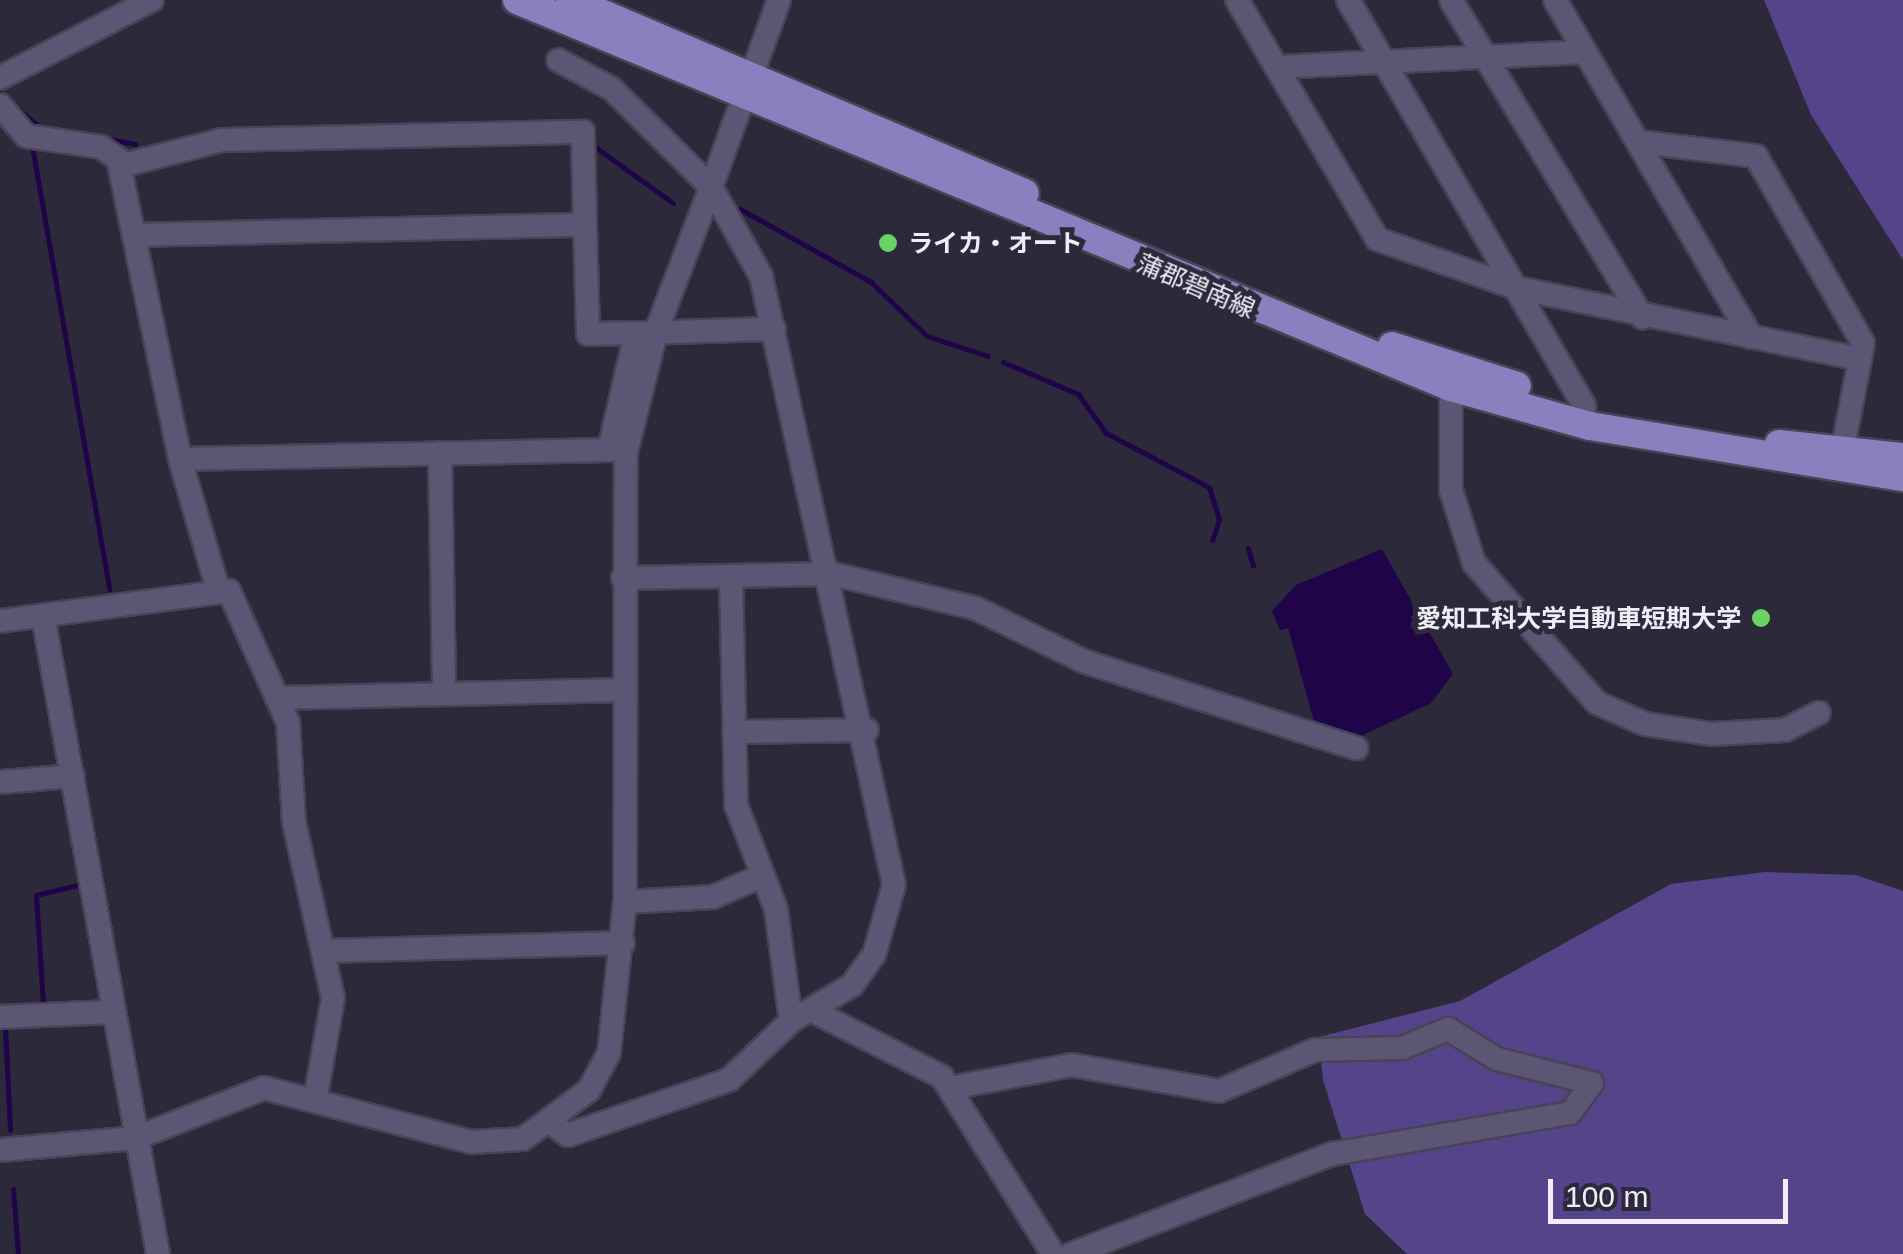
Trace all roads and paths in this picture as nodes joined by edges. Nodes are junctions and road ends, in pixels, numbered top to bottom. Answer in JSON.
{"nodes":[{"id":1,"x":152,"y":0,"type":"edge"},
{"id":2,"x":517,"y":0,"type":"edge"},
{"id":3,"x":570,"y":0,"type":"edge"},
{"id":4,"x":1237,"y":0,"type":"edge"},
{"id":5,"x":1348,"y":0,"type":"edge"},
{"id":6,"x":1451,"y":0,"type":"edge"},
{"id":7,"x":1555,"y":0,"type":"edge"},
{"id":8,"x":785,"y":1,"type":"edge"},
{"id":9,"x":1584,"y":52,"type":"junction"},
{"id":10,"x":1484,"y":59,"type":"junction"},
{"id":11,"x":558,"y":60,"type":"dead end"},
{"id":12,"x":1382,"y":63,"type":"junction"},
{"id":13,"x":1278,"y":66,"type":"junction"},
{"id":14,"x":0,"y":78,"type":"edge"},
{"id":15,"x":746,"y":84,"type":"junction"},
{"id":16,"x":0,"y":105,"type":"edge"},
{"id":17,"x":1640,"y":142,"type":"junction"},
{"id":18,"x":120,"y":166,"type":"junction"},
{"id":19,"x":710,"y":186,"type":"junction"},
{"id":20,"x":585,"y":225,"type":"junction"},
{"id":21,"x":134,"y":235,"type":"junction"},
{"id":22,"x":1516,"y":288,"type":"junction"},
{"id":23,"x":1643,"y":318,"type":"junction"},
{"id":24,"x":774,"y":330,"type":"junction"},
{"id":25,"x":646,"y":333,"type":"junction"},
{"id":26,"x":1751,"y":337,"type":"junction"},
{"id":27,"x":1860,"y":359,"type":"junction"},
{"id":28,"x":1451,"y":388,"type":"junction"},
{"id":29,"x":1584,"y":406,"type":"junction"},
{"id":30,"x":1842,"y":452,"type":"junction"},
{"id":31,"x":440,"y":454,"type":"junction"},
{"id":32,"x":1903,"y":458,"type":"edge"},
{"id":33,"x":180,"y":459,"type":"junction"},
{"id":34,"x":1903,"y":477,"type":"edge"},
{"id":35,"x":833,"y":574,"type":"junction"},
{"id":36,"x":730,"y":576,"type":"junction"},
{"id":37,"x":623,"y":578,"type":"junction"},
{"id":38,"x":216,"y":586,"type":"junction"},
{"id":39,"x":43,"y":616,"type":"junction"},
{"id":40,"x":0,"y":621,"type":"edge"},
{"id":41,"x":626,"y":690,"type":"junction"},
{"id":42,"x":444,"y":694,"type":"junction"},
{"id":43,"x":277,"y":698,"type":"junction"},
{"id":44,"x":1819,"y":713,"type":"dead end"},
{"id":45,"x":867,"y":730,"type":"junction"},
{"id":46,"x":734,"y":732,"type":"junction"},
{"id":47,"x":1356,"y":748,"type":"dead end"},
{"id":48,"x":73,"y":776,"type":"junction"},
{"id":49,"x":0,"y":782,"type":"edge"},
{"id":50,"x":760,"y":877,"type":"junction"},
{"id":51,"x":626,"y":902,"type":"junction"},
{"id":52,"x":623,"y":943,"type":"junction"},
{"id":53,"x":323,"y":951,"type":"junction"},
{"id":54,"x":813,"y":1011,"type":"junction"},
{"id":55,"x":113,"y":1012,"type":"junction"},
{"id":56,"x":0,"y":1017,"type":"edge"},
{"id":57,"x":791,"y":1021,"type":"junction"},
{"id":58,"x":950,"y":1088,"type":"junction"},
{"id":59,"x":316,"y":1094,"type":"junction"},
{"id":60,"x":552,"y":1124,"type":"junction"},
{"id":61,"x":136,"y":1138,"type":"junction"},
{"id":62,"x":0,"y":1150,"type":"edge"},
{"id":63,"x":158,"y":1254,"type":"edge"},
{"id":64,"x":1054,"y":1254,"type":"edge"},
{"id":65,"x":1072,"y":1254,"type":"edge"}],
"edges":[{"from":1,"to":14,"type":"street"},
{"from":2,"to":15,"type":"main road","name":"蒲郡碧南線"},
{"from":3,"to":15,"type":"main road","name":"蒲郡碧南線"},
{"from":4,"to":13,"type":"street"},
{"from":5,"to":12,"type":"street"},
{"from":6,"to":10,"type":"street"},
{"from":7,"to":9,"type":"street"},
{"from":8,"to":15,"type":"street"},
{"from":9,"to":10,"type":"street"},
{"from":9,"to":17,"type":"street"},
{"from":10,"to":12,"type":"street"},
{"from":10,"to":23,"type":"street"},
{"from":11,"to":19,"type":"street"},
{"from":12,"to":13,"type":"street"},
{"from":12,"to":22,"type":"street"},
{"from":13,"to":22,"type":"street"},
{"from":15,"to":19,"type":"street"},
{"from":15,"to":28,"type":"main road","name":"蒲郡碧南線"},
{"from":15,"to":29,"type":"main road","name":"蒲郡碧南線"},
{"from":16,"to":18,"type":"street"},
{"from":17,"to":26,"type":"street"},
{"from":17,"to":27,"type":"street"},
{"from":18,"to":20,"type":"street"},
{"from":18,"to":21,"type":"street"},
{"from":19,"to":24,"type":"street"},
{"from":19,"to":25,"type":"street"},
{"from":20,"to":21,"type":"street"},
{"from":20,"to":25,"type":"street"},
{"from":21,"to":33,"type":"street"},
{"from":22,"to":23,"type":"street"},
{"from":22,"to":29,"type":"street"},
{"from":23,"to":26,"type":"street"},
{"from":24,"to":25,"type":"street"},
{"from":24,"to":35,"type":"street"},
{"from":25,"to":31,"type":"street"},
{"from":25,"to":37,"type":"street"},
{"from":26,"to":27,"type":"street"},
{"from":27,"to":30,"type":"street"},
{"from":28,"to":34,"type":"main road","name":"蒲郡碧南線"},
{"from":28,"to":44,"type":"street"},
{"from":29,"to":30,"type":"main road","name":"蒲郡碧南線"},
{"from":30,"to":32,"type":"main road","name":"蒲郡碧南線"},
{"from":31,"to":33,"type":"street"},
{"from":31,"to":42,"type":"street"},
{"from":33,"to":38,"type":"street"},
{"from":35,"to":36,"type":"street"},
{"from":35,"to":45,"type":"street"},
{"from":35,"to":47,"type":"street"},
{"from":36,"to":37,"type":"street"},
{"from":36,"to":46,"type":"street"},
{"from":37,"to":41,"type":"street"},
{"from":38,"to":39,"type":"street"},
{"from":38,"to":43,"type":"street"},
{"from":39,"to":40,"type":"street"},
{"from":39,"to":48,"type":"street"},
{"from":41,"to":42,"type":"street"},
{"from":41,"to":51,"type":"street"},
{"from":42,"to":43,"type":"street"},
{"from":43,"to":53,"type":"street"},
{"from":45,"to":46,"type":"street"},
{"from":45,"to":54,"type":"street"},
{"from":46,"to":50,"type":"street"},
{"from":48,"to":49,"type":"street"},
{"from":48,"to":55,"type":"street"},
{"from":50,"to":51,"type":"street"},
{"from":50,"to":57,"type":"street"},
{"from":51,"to":52,"type":"street"},
{"from":52,"to":53,"type":"street"},
{"from":52,"to":60,"type":"street"},
{"from":53,"to":59,"type":"street"},
{"from":54,"to":57,"type":"street"},
{"from":54,"to":58,"type":"street"},
{"from":55,"to":56,"type":"street"},
{"from":55,"to":61,"type":"street"},
{"from":57,"to":60,"type":"street"},
{"from":58,"to":64,"type":"street"},
{"from":58,"to":65,"type":"street"},
{"from":59,"to":60,"type":"street"},
{"from":59,"to":61,"type":"street"},
{"from":61,"to":62,"type":"street"},
{"from":61,"to":63,"type":"street"}]}
